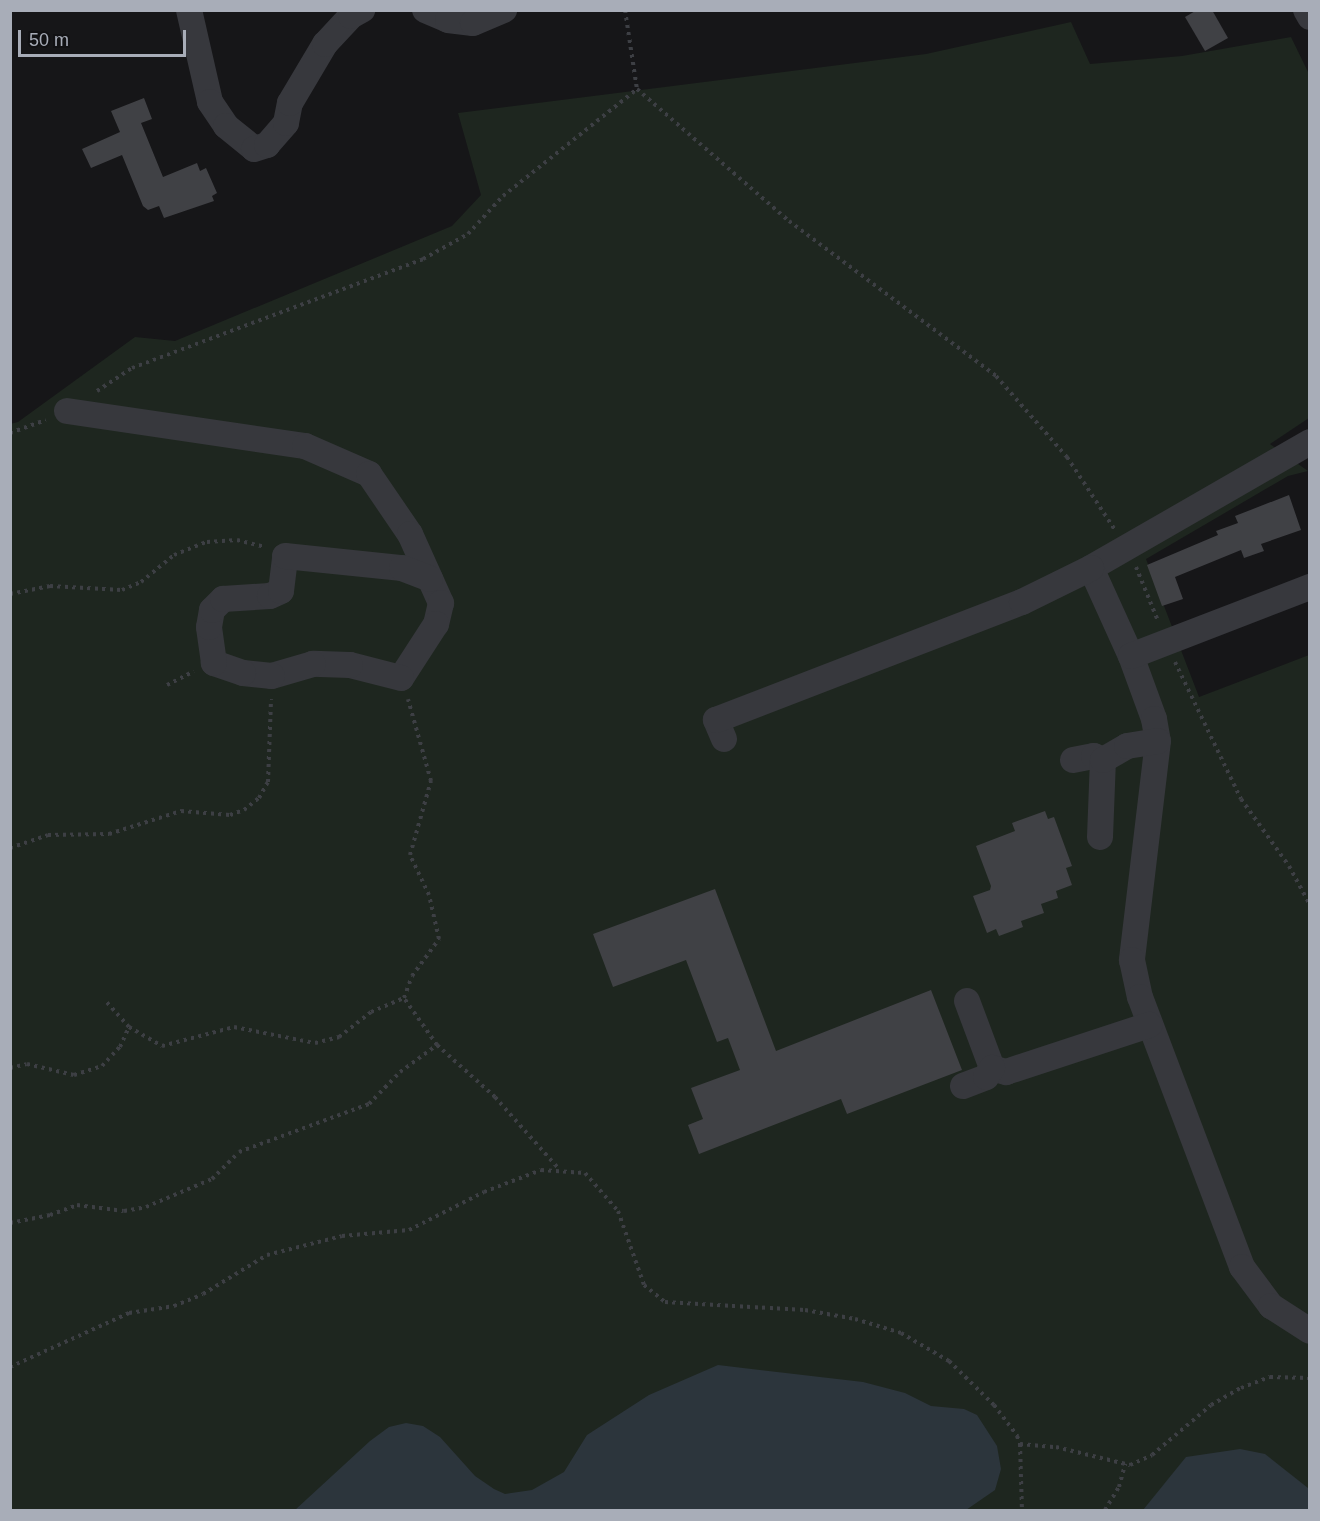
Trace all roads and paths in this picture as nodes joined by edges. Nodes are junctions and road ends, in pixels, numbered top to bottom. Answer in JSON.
{"nodes":[{"id":1,"x":189,"y":10,"type":"edge"},
{"id":2,"x":362,"y":10,"type":"edge"},
{"id":3,"x":426,"y":10,"type":"edge"},
{"id":4,"x":504,"y":10,"type":"edge"},
{"id":5,"x":625,"y":10,"type":"edge"},
{"id":6,"x":1306,"y":10,"type":"edge"},
{"id":7,"x":1310,"y":17,"type":"edge"},
{"id":8,"x":638,"y":89,"type":"junction"},
{"id":9,"x":67,"y":411,"type":"junction"},
{"id":10,"x":10,"y":433,"type":"edge"},
{"id":11,"x":1310,"y":442,"type":"edge"},
{"id":12,"x":1127,"y":546,"type":"junction"},
{"id":13,"x":285,"y":556,"type":"junction"},
{"id":14,"x":1091,"y":568,"type":"junction"},
{"id":15,"x":430,"y":579,"type":"junction"},
{"id":16,"x":1310,"y":587,"type":"edge"},
{"id":17,"x":10,"y":594,"type":"edge"},
{"id":18,"x":1166,"y":641,"type":"junction"},
{"id":19,"x":1131,"y":656,"type":"junction"},
{"id":20,"x":214,"y":663,"type":"junction"},
{"id":21,"x":272,"y":676,"type":"junction"},
{"id":22,"x":401,"y":678,"type":"junction"},
{"id":23,"x":166,"y":685,"type":"dead end"},
{"id":24,"x":724,"y":739,"type":"dead end"},
{"id":25,"x":1158,"y":741,"type":"junction"},
{"id":26,"x":1073,"y":760,"type":"dead end"},
{"id":27,"x":1103,"y":760,"type":"junction"},
{"id":28,"x":1100,"y":837,"type":"dead end"},
{"id":29,"x":10,"y":848,"type":"edge"},
{"id":30,"x":1310,"y":905,"type":"edge"},
{"id":31,"x":404,"y":998,"type":"junction"},
{"id":32,"x":105,"y":1000,"type":"dead end"},
{"id":33,"x":967,"y":1001,"type":"dead end"},
{"id":34,"x":1149,"y":1025,"type":"junction"},
{"id":35,"x":129,"y":1027,"type":"junction"},
{"id":36,"x":437,"y":1045,"type":"junction"},
{"id":37,"x":10,"y":1068,"type":"edge"},
{"id":38,"x":992,"y":1068,"type":"junction"},
{"id":39,"x":963,"y":1086,"type":"dead end"},
{"id":40,"x":559,"y":1169,"type":"junction"},
{"id":41,"x":10,"y":1223,"type":"edge"},
{"id":42,"x":1310,"y":1331,"type":"edge"},
{"id":43,"x":10,"y":1367,"type":"edge"},
{"id":44,"x":1310,"y":1378,"type":"edge"},
{"id":45,"x":1020,"y":1444,"type":"junction"},
{"id":46,"x":1125,"y":1464,"type":"junction"},
{"id":47,"x":1022,"y":1510,"type":"edge"},
{"id":48,"x":1105,"y":1510,"type":"edge"}],
"edges":[{"from":1,"to":2,"type":"street"},
{"from":3,"to":4,"type":"street"},
{"from":5,"to":8,"type":"path"},
{"from":6,"to":7,"type":"street"},
{"from":8,"to":9,"type":"path"},
{"from":8,"to":12,"type":"path"},
{"from":9,"to":10,"type":"path"},
{"from":9,"to":15,"type":"street"},
{"from":11,"to":12,"type":"street"},
{"from":12,"to":14,"type":"street"},
{"from":12,"to":18,"type":"path"},
{"from":13,"to":15,"type":"street"},
{"from":13,"to":17,"type":"path"},
{"from":13,"to":20,"type":"street"},
{"from":14,"to":19,"type":"street"},
{"from":14,"to":24,"type":"street"},
{"from":15,"to":22,"type":"street"},
{"from":16,"to":18,"type":"street"},
{"from":18,"to":19,"type":"street"},
{"from":18,"to":30,"type":"path"},
{"from":19,"to":25,"type":"street"},
{"from":20,"to":21,"type":"street"},
{"from":20,"to":23,"type":"path"},
{"from":21,"to":22,"type":"street"},
{"from":21,"to":29,"type":"path"},
{"from":22,"to":31,"type":"path"},
{"from":25,"to":27,"type":"street"},
{"from":25,"to":34,"type":"street"},
{"from":26,"to":27,"type":"street"},
{"from":27,"to":28,"type":"street"},
{"from":31,"to":35,"type":"path"},
{"from":31,"to":36,"type":"path"},
{"from":32,"to":35,"type":"path"},
{"from":33,"to":38,"type":"street"},
{"from":34,"to":38,"type":"street"},
{"from":34,"to":42,"type":"street"},
{"from":35,"to":37,"type":"path"},
{"from":36,"to":40,"type":"path"},
{"from":36,"to":41,"type":"path"},
{"from":38,"to":39,"type":"street"},
{"from":40,"to":43,"type":"path"},
{"from":40,"to":45,"type":"path"},
{"from":44,"to":46,"type":"path"},
{"from":45,"to":46,"type":"path"},
{"from":45,"to":47,"type":"path"},
{"from":46,"to":48,"type":"path"}]}
